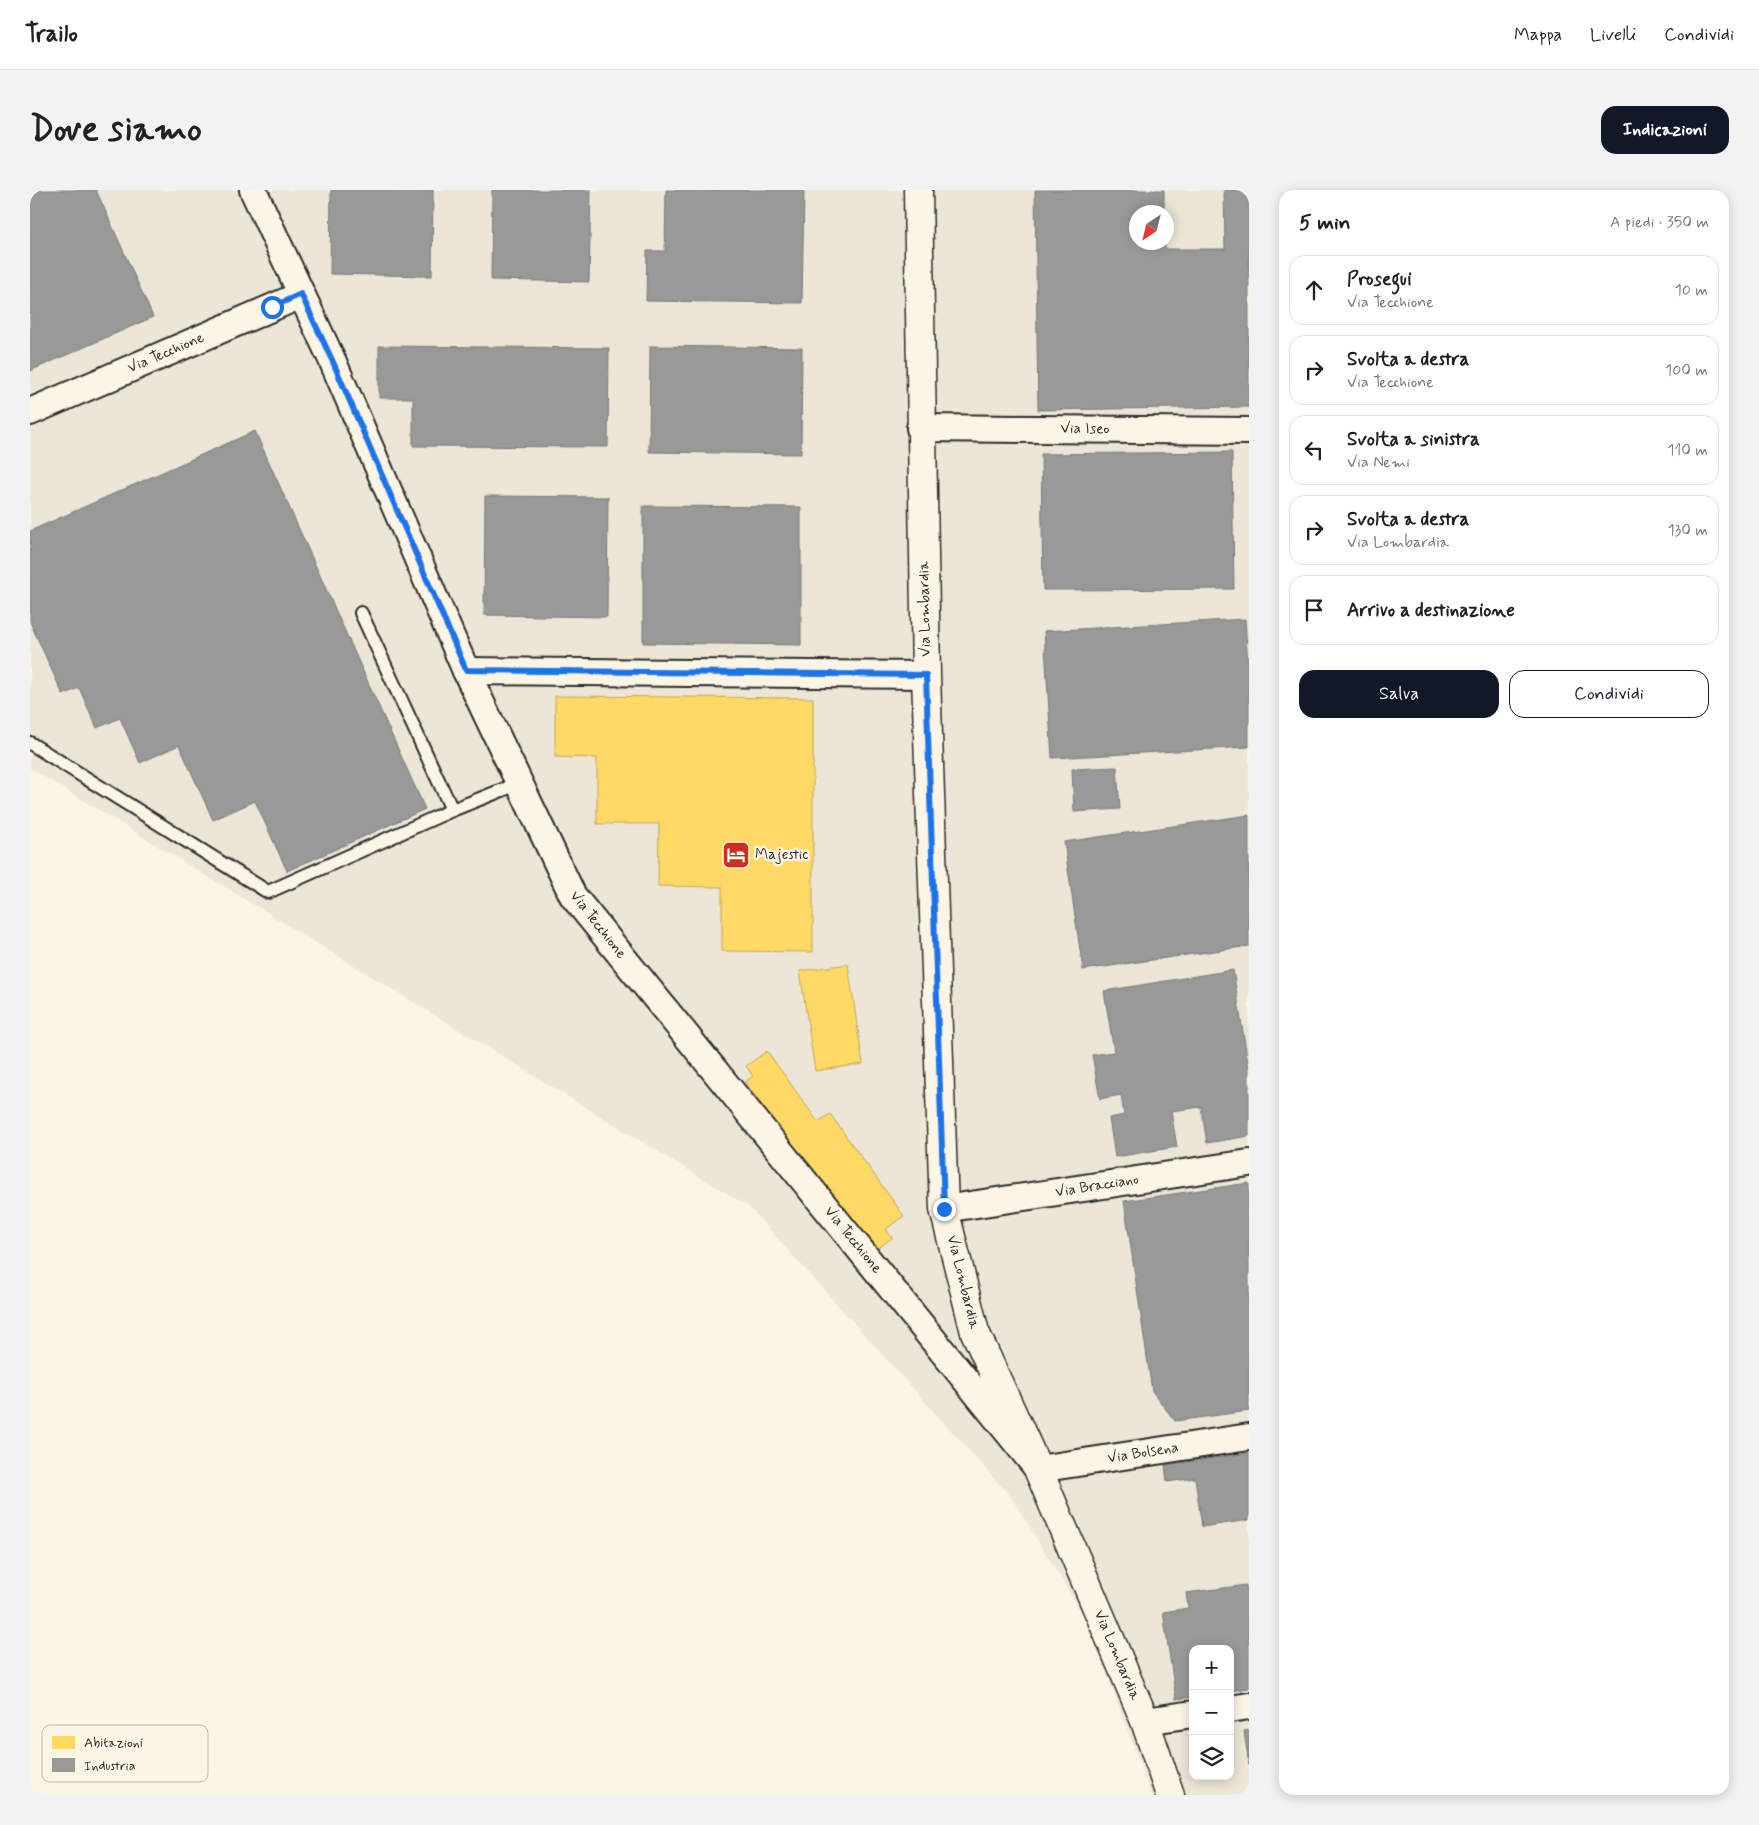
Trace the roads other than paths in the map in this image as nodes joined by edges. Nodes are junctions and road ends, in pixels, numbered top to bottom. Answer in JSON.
{"nodes":[{"id":1,"x":253,"y":190,"type":"edge"},
{"id":2,"x":918,"y":190,"type":"edge"},
{"id":3,"x":301,"y":294,"type":"junction"},
{"id":4,"x":30,"y":412,"type":"edge"},
{"id":5,"x":920,"y":428,"type":"junction"},
{"id":6,"x":1249,"y":431,"type":"edge"},
{"id":7,"x":361,"y":613,"type":"dead end"},
{"id":8,"x":466,"y":670,"type":"junction"},
{"id":9,"x":926,"y":675,"type":"junction"},
{"id":10,"x":30,"y":744,"type":"edge"},
{"id":11,"x":520,"y":783,"type":"junction"},
{"id":12,"x":452,"y":810,"type":"junction"},
{"id":13,"x":1249,"y":1163,"type":"edge"},
{"id":14,"x":944,"y":1209,"type":"junction"},
{"id":15,"x":1249,"y":1437,"type":"edge"},
{"id":16,"x":1038,"y":1468,"type":"junction"},
{"id":17,"x":1249,"y":1706,"type":"edge"},
{"id":18,"x":1234,"y":1708,"type":"edge"},
{"id":19,"x":1189,"y":1715,"type":"edge"},
{"id":20,"x":1145,"y":1721,"type":"junction"},
{"id":21,"x":1170,"y":1795,"type":"edge"}],
"edges":[{"from":1,"to":3,"type":"street","name":"Via Tecchione"},
{"from":2,"to":5,"type":"street","name":"Via Lombardia"},
{"from":3,"to":4,"type":"street","name":"Via Tecchione"},
{"from":3,"to":8,"type":"street","name":"Via Tecchione"},
{"from":5,"to":6,"type":"street","name":"Via Iseo"},
{"from":5,"to":9,"type":"street","name":"Via Lombardia"},
{"from":7,"to":12,"type":"lane"},
{"from":8,"to":9,"type":"street"},
{"from":8,"to":11,"type":"street","name":"Via Tecchione"},
{"from":9,"to":14,"type":"street","name":"Via Lombardia"},
{"from":10,"to":12,"type":"lane"},
{"from":11,"to":12,"type":"lane"},
{"from":11,"to":16,"type":"street","name":"Via Tecchione"},
{"from":13,"to":14,"type":"street","name":"Via Bracciano"},
{"from":14,"to":16,"type":"street","name":"Via Lombardia"},
{"from":15,"to":16,"type":"street","name":"Via Bolsena"},
{"from":16,"to":20,"type":"street","name":"Via Lombardia"},
{"from":17,"to":18,"type":"street"},
{"from":19,"to":20,"type":"street"},
{"from":20,"to":21,"type":"street","name":"Via Lombardia"}]}
